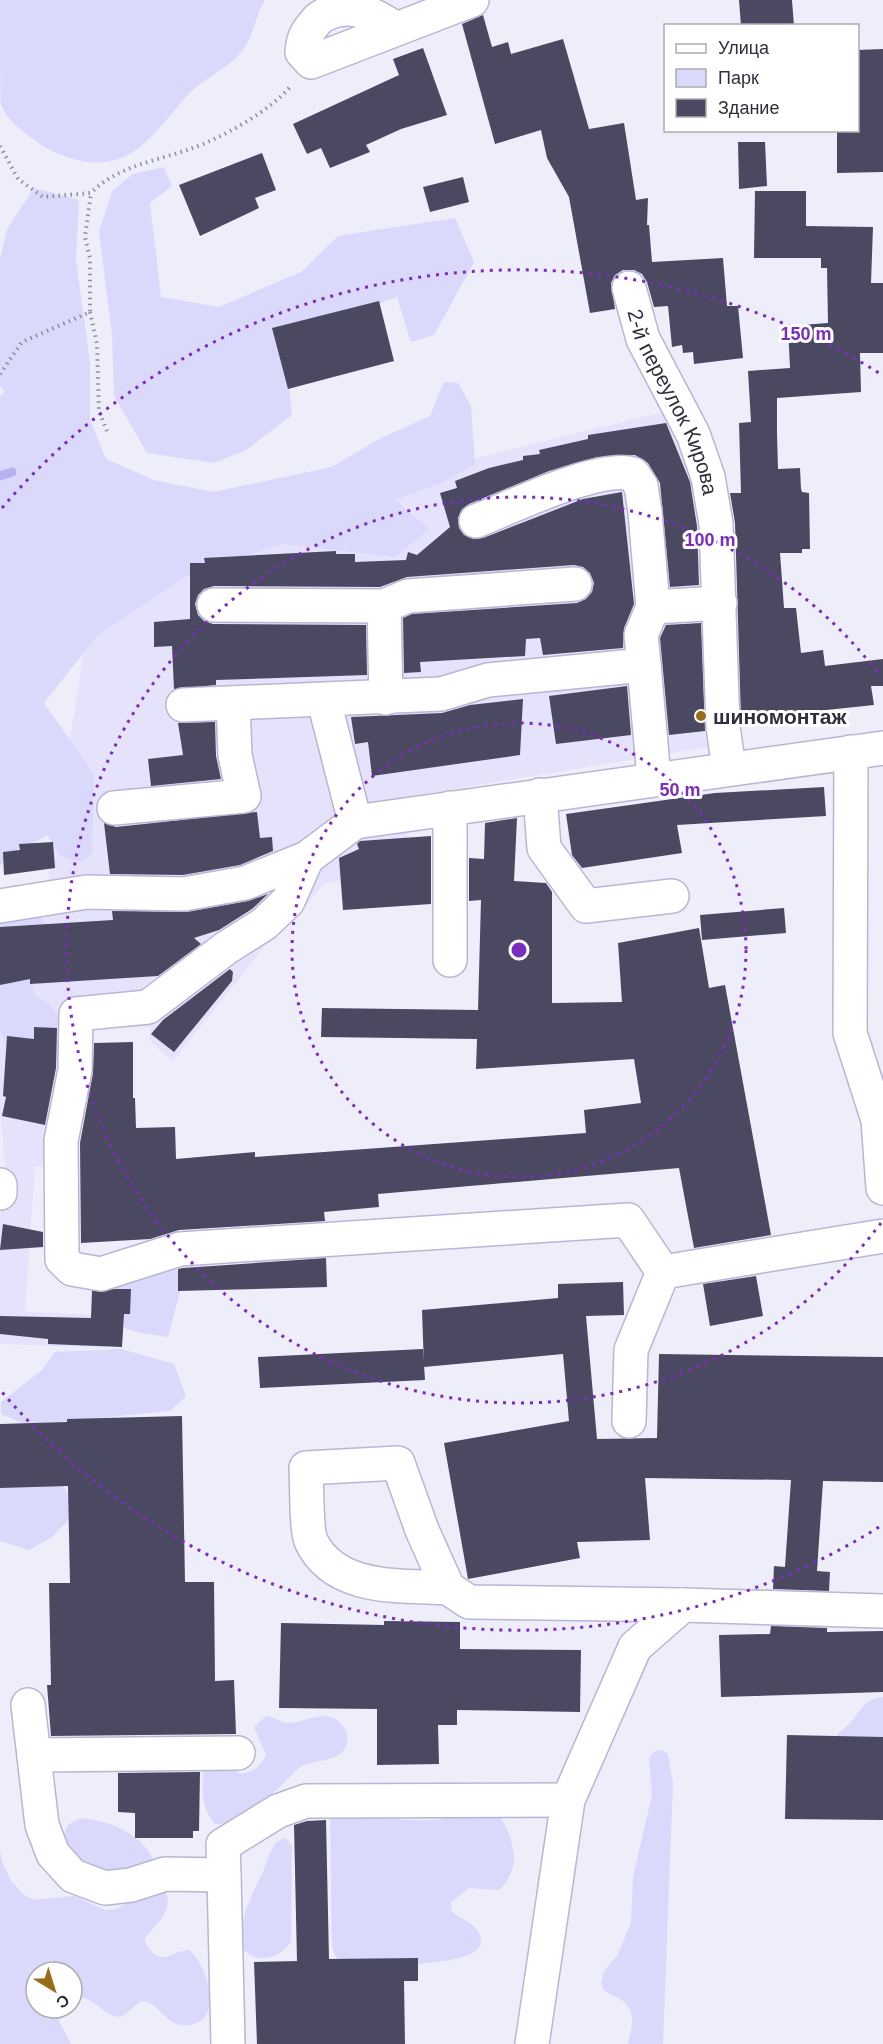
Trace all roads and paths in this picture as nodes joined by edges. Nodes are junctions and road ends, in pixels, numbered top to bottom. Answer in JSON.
{"nodes":[{"id":1,"x":472,"y":0,"type":"edge"},
{"id":2,"x":396,"y":29,"type":"junction"},
{"id":3,"x":311,"y":62,"type":"junction"},
{"id":4,"x":0,"y":146,"type":"edge"},
{"id":5,"x":91,"y":193,"type":"junction"},
{"id":6,"x":629,"y":288,"type":"dead end"},
{"id":7,"x":90,"y":312,"type":"junction"},
{"id":8,"x":0,"y":374,"type":"edge"},
{"id":9,"x":107,"y":431,"type":"dead end"},
{"id":10,"x":476,"y":521,"type":"dead end"},
{"id":11,"x":575,"y":584,"type":"dead end"},
{"id":12,"x":720,"y":603,"type":"junction"},
{"id":13,"x":214,"y":604,"type":"dead end"},
{"id":14,"x":384,"y":606,"type":"junction"},
{"id":15,"x":652,"y":607,"type":"junction"},
{"id":16,"x":644,"y":665,"type":"junction"},
{"id":17,"x":386,"y":698,"type":"junction"},
{"id":18,"x":324,"y":701,"type":"junction"},
{"id":19,"x":233,"y":703,"type":"junction"},
{"id":20,"x":183,"y":705,"type":"dead end"},
{"id":21,"x":883,"y":748,"type":"edge"},
{"id":22,"x":851,"y":752,"type":"junction"},
{"id":23,"x":729,"y":768,"type":"junction"},
{"id":24,"x":654,"y":778,"type":"junction"},
{"id":25,"x":540,"y":795,"type":"junction"},
{"id":26,"x":114,"y":807,"type":"dead end"},
{"id":27,"x":450,"y":808,"type":"junction"},
{"id":28,"x":355,"y":822,"type":"junction"},
{"id":29,"x":307,"y":858,"type":"junction"},
{"id":30,"x":672,"y":896,"type":"dead end"},
{"id":31,"x":0,"y":906,"type":"edge"},
{"id":32,"x":450,"y":960,"type":"dead end"},
{"id":33,"x":880,"y":1120,"type":"edge"},
{"id":34,"x":0,"y":1185,"type":"edge"},
{"id":35,"x":883,"y":1188,"type":"edge"},
{"id":36,"x":0,"y":1193,"type":"edge"},
{"id":37,"x":883,"y":1236,"type":"edge"},
{"id":38,"x":663,"y":1272,"type":"junction"},
{"id":39,"x":629,"y":1421,"type":"dead end"},
{"id":40,"x":448,"y":1588,"type":"junction"},
{"id":41,"x":683,"y":1605,"type":"junction"},
{"id":42,"x":883,"y":1611,"type":"edge"},
{"id":43,"x":28,"y":1706,"type":"dead end"},
{"id":44,"x":238,"y":1753,"type":"dead end"},
{"id":45,"x":34,"y":1755,"type":"junction"},
{"id":46,"x":568,"y":1800,"type":"junction"},
{"id":47,"x":224,"y":1875,"type":"junction"},
{"id":48,"x":228,"y":2044,"type":"edge"},
{"id":49,"x":532,"y":2044,"type":"edge"}],
"edges":[{"from":1,"to":2,"type":"street"},
{"from":2,"to":3,"type":"street"},
{"from":2,"to":3,"type":"street"},
{"from":3,"to":5,"type":"path"},
{"from":4,"to":5,"type":"path"},
{"from":5,"to":7,"type":"path"},
{"from":6,"to":12,"type":"street","name":"2-й переулок Кирова"},
{"from":7,"to":8,"type":"path"},
{"from":7,"to":9,"type":"path"},
{"from":10,"to":15,"type":"street"},
{"from":11,"to":14,"type":"street"},
{"from":12,"to":15,"type":"street"},
{"from":12,"to":23,"type":"street","name":"2-й переулок Кирова"},
{"from":13,"to":14,"type":"street"},
{"from":14,"to":17,"type":"street"},
{"from":15,"to":16,"type":"street"},
{"from":16,"to":17,"type":"street"},
{"from":16,"to":24,"type":"street"},
{"from":17,"to":18,"type":"street"},
{"from":18,"to":19,"type":"street"},
{"from":18,"to":28,"type":"street"},
{"from":19,"to":20,"type":"street"},
{"from":19,"to":26,"type":"street"},
{"from":21,"to":22,"type":"street"},
{"from":22,"to":23,"type":"street"},
{"from":22,"to":33,"type":"street"},
{"from":23,"to":24,"type":"street"},
{"from":24,"to":25,"type":"street"},
{"from":25,"to":27,"type":"street"},
{"from":25,"to":30,"type":"street"},
{"from":27,"to":28,"type":"street"},
{"from":27,"to":32,"type":"street"},
{"from":28,"to":29,"type":"street"},
{"from":29,"to":31,"type":"street"},
{"from":29,"to":38,"type":"street"},
{"from":33,"to":35,"type":"street"},
{"from":34,"to":36,"type":"street"},
{"from":37,"to":38,"type":"street"},
{"from":38,"to":39,"type":"street"},
{"from":40,"to":40,"type":"street"},
{"from":40,"to":41,"type":"street"},
{"from":41,"to":42,"type":"street"},
{"from":41,"to":46,"type":"street"},
{"from":43,"to":45,"type":"street"},
{"from":44,"to":45,"type":"street"},
{"from":45,"to":47,"type":"street"},
{"from":46,"to":47,"type":"street"},
{"from":46,"to":49,"type":"street"},
{"from":47,"to":48,"type":"street"}]}
